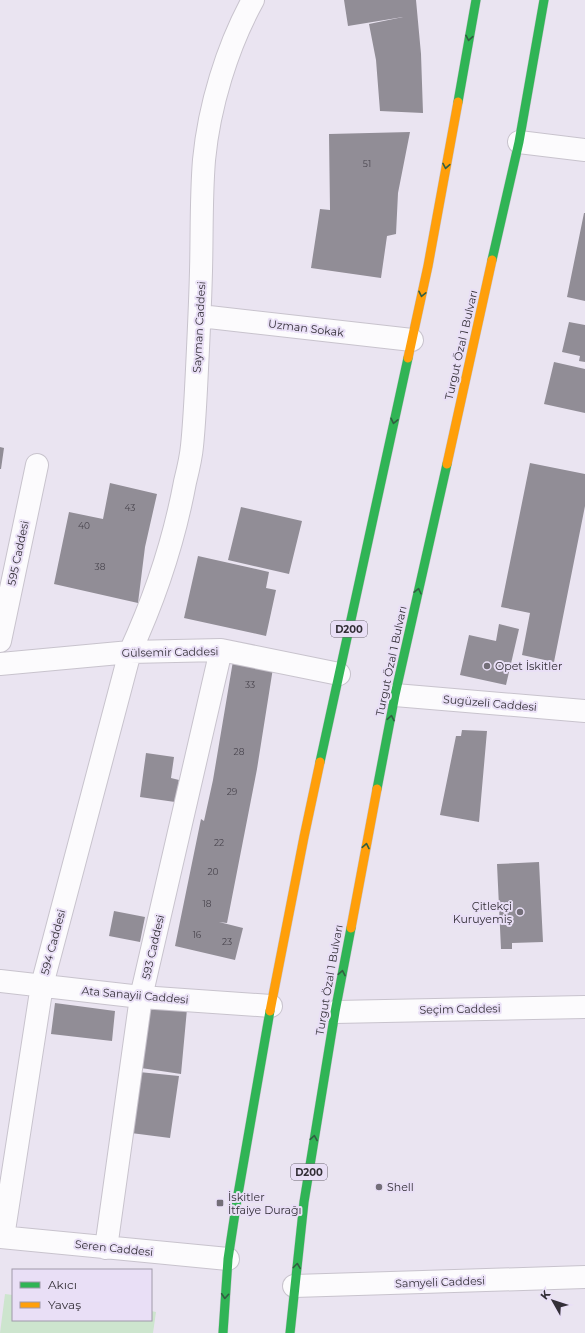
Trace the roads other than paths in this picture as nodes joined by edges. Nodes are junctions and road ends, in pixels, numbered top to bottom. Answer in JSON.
{"nodes":[{"id":1,"x":253,"y":0,"type":"edge"},
{"id":2,"x":476,"y":0,"type":"edge"},
{"id":3,"x":544,"y":0,"type":"edge"},
{"id":4,"x":519,"y":142,"type":"junction"},
{"id":5,"x":585,"y":150,"type":"edge"},
{"id":6,"x":200,"y":316,"type":"junction"},
{"id":7,"x":412,"y":340,"type":"junction"},
{"id":8,"x":37,"y":465,"type":"dead end"},
{"id":9,"x":0,"y":641,"type":"edge"},
{"id":10,"x":221,"y":650,"type":"junction"},
{"id":11,"x":130,"y":652,"type":"junction"},
{"id":12,"x":0,"y":664,"type":"edge"},
{"id":13,"x":339,"y":674,"type":"junction"},
{"id":14,"x":395,"y":695,"type":"junction"},
{"id":15,"x":585,"y":711,"type":"edge"},
{"id":16,"x":0,"y":982,"type":"edge"},
{"id":17,"x":42,"y":986,"type":"junction"},
{"id":18,"x":141,"y":997,"type":"junction"},
{"id":19,"x":271,"y":1006,"type":"junction"},
{"id":20,"x":585,"y":1007,"type":"edge"},
{"id":21,"x":335,"y":1012,"type":"junction"},
{"id":22,"x":2,"y":1237,"type":"edge"},
{"id":23,"x":106,"y":1248,"type":"junction"},
{"id":24,"x":228,"y":1259,"type":"junction"},
{"id":25,"x":585,"y":1277,"type":"edge"},
{"id":26,"x":294,"y":1286,"type":"junction"},
{"id":27,"x":223,"y":1333,"type":"edge"},
{"id":28,"x":290,"y":1333,"type":"edge"}],
"edges":[{"from":1,"to":6,"type":"street","name":"Sayman Caddesi"},
{"from":2,"to":7,"type":"highway","number":"D200","one_way":true},
{"from":3,"to":4,"type":"highway","name":"Turgut Özal 1 Bulvarı","number":"D200"},
{"from":4,"to":5,"type":"street"},
{"from":14,"to":4,"type":"highway","name":"Turgut Özal 1 Bulvarı","number":"D200","one_way":true},
{"from":6,"to":7,"type":"street","name":"Uzman Sokak"},
{"from":6,"to":11,"type":"street","name":"Sayman Caddesi"},
{"from":7,"to":13,"type":"highway","number":"D200","one_way":true},
{"from":8,"to":9,"type":"street","name":"595 Caddesi"},
{"from":10,"to":11,"type":"street","name":"Gülsemir Caddesi"},
{"from":10,"to":13,"type":"street","name":"Gülsemir Caddesi"},
{"from":10,"to":18,"type":"street","name":"593 Caddesi"},
{"from":11,"to":12,"type":"street","name":"Gülsemir Caddesi"},
{"from":11,"to":17,"type":"street","name":"594 Caddesi"},
{"from":13,"to":19,"type":"highway","number":"D200"},
{"from":14,"to":15,"type":"street","name":"Sugüzeli Caddesi"},
{"from":21,"to":14,"type":"highway","name":"Turgut Özal 1 Bulvarı","number":"D200","one_way":true},
{"from":16,"to":17,"type":"street","name":"Ata Sanayii Caddesi"},
{"from":17,"to":18,"type":"street","name":"Ata Sanayii Caddesi"},
{"from":17,"to":22,"type":"street","name":"594 Caddesi"},
{"from":18,"to":19,"type":"street","name":"Ata Sanayii Caddesi"},
{"from":18,"to":23,"type":"street","name":"593 Caddesi"},
{"from":19,"to":24,"type":"highway","number":"D200"},
{"from":20,"to":21,"type":"street","name":"Seçim Caddesi"},
{"from":26,"to":21,"type":"highway","name":"Turgut Özal 1 Bulvarı","number":"D200","one_way":true},
{"from":22,"to":23,"type":"street","name":"Seren Caddesi"},
{"from":23,"to":24,"type":"street","name":"Seren Caddesi"},
{"from":24,"to":27,"type":"highway","number":"D200","one_way":true},
{"from":25,"to":26,"type":"street","name":"Samyeli Caddesi"},
{"from":26,"to":28,"type":"highway","name":"Turgut Özal 1 Bulvarı","number":"D200"}]}
